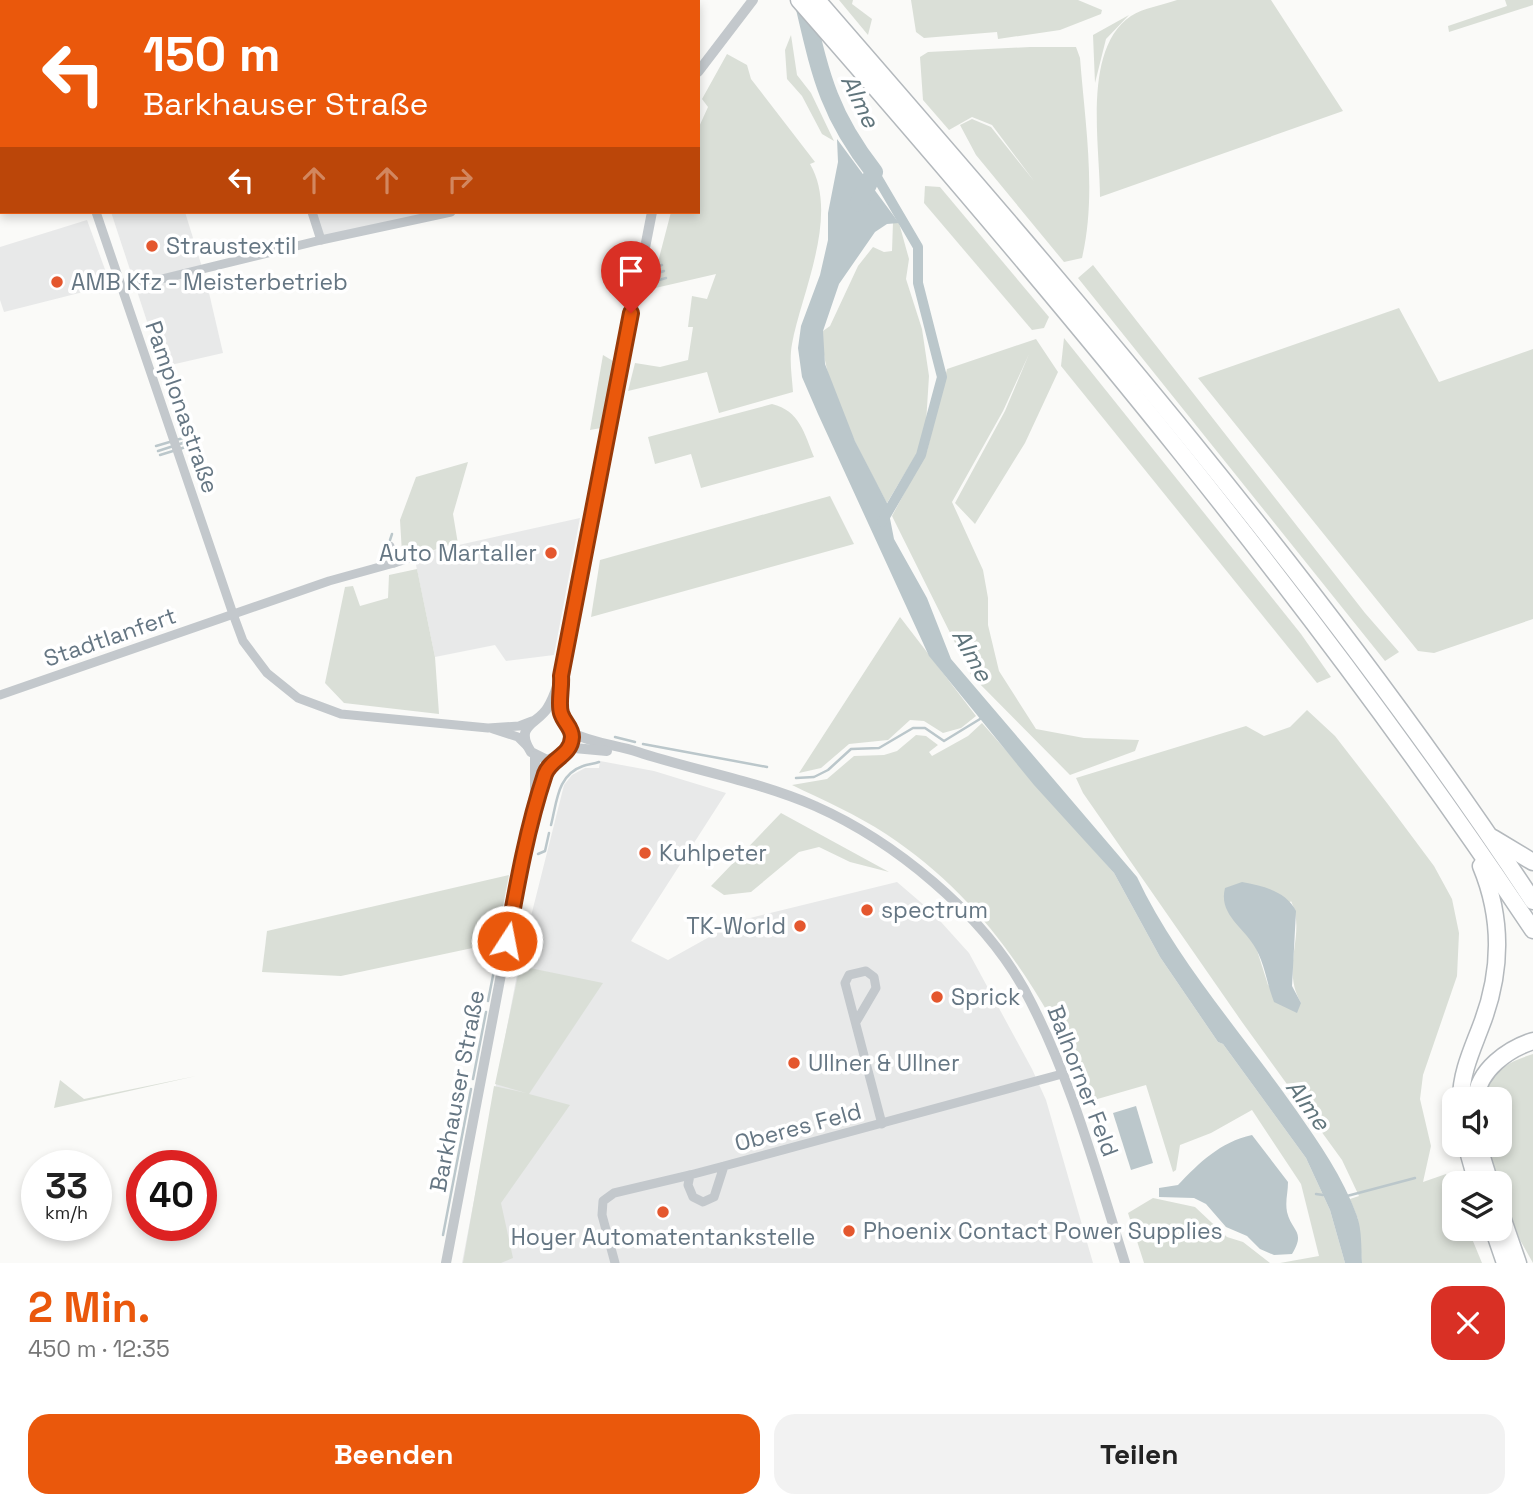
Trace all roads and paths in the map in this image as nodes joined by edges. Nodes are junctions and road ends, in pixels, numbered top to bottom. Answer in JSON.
{"nodes":[{"id":1,"x":799,"y":0,"type":"edge"},
{"id":2,"x":817,"y":0,"type":"edge"},
{"id":3,"x":750,"y":4,"type":"edge"},
{"id":4,"x":700,"y":69,"type":"edge"},
{"id":5,"x":952,"y":166,"type":"junction"},
{"id":6,"x":97,"y":214,"type":"edge"},
{"id":7,"x":313,"y":214,"type":"edge"},
{"id":8,"x":429,"y":214,"type":"edge"},
{"id":9,"x":652,"y":214,"type":"edge"},
{"id":10,"x":321,"y":240,"type":"junction"},
{"id":11,"x":121,"y":289,"type":"junction"},
{"id":12,"x":390,"y":546,"type":"dead end"},
{"id":13,"x":413,"y":557,"type":"dead end"},
{"id":14,"x":394,"y":563,"type":"junction"},
{"id":15,"x":233,"y":614,"type":"junction"},
{"id":16,"x":561,"y":676,"type":"junction"},
{"id":17,"x":0,"y":695,"type":"edge"},
{"id":18,"x":536,"y":718,"type":"junction"},
{"id":19,"x":565,"y":720,"type":"junction"},
{"id":20,"x":488,"y":728,"type":"junction"},
{"id":21,"x":572,"y":733,"type":"junction"},
{"id":22,"x":528,"y":747,"type":"junction"},
{"id":23,"x":565,"y":753,"type":"junction"},
{"id":24,"x":536,"y":756,"type":"junction"},
{"id":25,"x":648,"y":756,"type":"junction"},
{"id":26,"x":553,"y":760,"type":"junction"},
{"id":27,"x":536,"y":803,"type":"junction"},
{"id":28,"x":1466,"y":832,"type":"junction"},
{"id":29,"x":1490,"y":836,"type":"junction"},
{"id":30,"x":1533,"y":862,"type":"edge"},
{"id":31,"x":1533,"y":901,"type":"edge"},
{"id":32,"x":1533,"y":930,"type":"edge"},
{"id":33,"x":856,"y":1022,"type":"junction"},
{"id":34,"x":1533,"y":1041,"type":"edge"},
{"id":35,"x":1062,"y":1074,"type":"junction"},
{"id":36,"x":1461,"y":1087,"type":"edge"},
{"id":37,"x":1482,"y":1087,"type":"edge"},
{"id":38,"x":882,"y":1124,"type":"junction"},
{"id":39,"x":724,"y":1166,"type":"junction"},
{"id":40,"x":690,"y":1175,"type":"junction"},
{"id":41,"x":1497,"y":1241,"type":"edge"},
{"id":42,"x":1510,"y":1241,"type":"edge"},
{"id":43,"x":446,"y":1263,"type":"edge"},
{"id":44,"x":615,"y":1263,"type":"edge"},
{"id":45,"x":1125,"y":1263,"type":"edge"},
{"id":46,"x":1505,"y":1263,"type":"edge"},
{"id":47,"x":1518,"y":1263,"type":"edge"}],
"edges":[{"from":1,"to":5,"type":"highway"},
{"from":2,"to":5,"type":"highway"},
{"from":3,"to":4,"type":"street"},
{"from":5,"to":28,"type":"highway"},
{"from":5,"to":29,"type":"highway"},
{"from":6,"to":11,"type":"street","name":"Pamplonastraße"},
{"from":7,"to":10,"type":"street"},
{"from":8,"to":10,"type":"street"},
{"from":9,"to":16,"type":"street"},
{"from":10,"to":11,"type":"street"},
{"from":11,"to":15,"type":"street","name":"Pamplonastraße"},
{"from":12,"to":14,"type":"street"},
{"from":13,"to":14,"type":"street"},
{"from":14,"to":15,"type":"street"},
{"from":15,"to":17,"type":"street","name":"Stadtlanfert"},
{"from":15,"to":20,"type":"street","name":"Pamplonastraße"},
{"from":16,"to":18,"type":"street"},
{"from":16,"to":19,"type":"street"},
{"from":18,"to":19,"type":"street"},
{"from":18,"to":20,"type":"street"},
{"from":18,"to":22,"type":"street"},
{"from":19,"to":21,"type":"street"},
{"from":20,"to":22,"type":"street"},
{"from":21,"to":23,"type":"street"},
{"from":21,"to":25,"type":"street","name":"Balhorner Feld"},
{"from":22,"to":24,"type":"street"},
{"from":23,"to":25,"type":"street","name":"Balhorner Feld"},
{"from":23,"to":26,"type":"street"},
{"from":24,"to":26,"type":"street"},
{"from":24,"to":27,"type":"street","name":"Barkhauser Straße"},
{"from":25,"to":35,"type":"street","name":"Balhorner Feld"},
{"from":26,"to":27,"type":"street","name":"Barkhauser Straße"},
{"from":27,"to":43,"type":"street","name":"Barkhauser Straße"},
{"from":28,"to":32,"type":"highway"},
{"from":28,"to":36,"type":"highway"},
{"from":29,"to":30,"type":"highway"},
{"from":29,"to":31,"type":"highway"},
{"from":33,"to":33,"type":"street","name":"Oberes Feld"},
{"from":33,"to":38,"type":"street","name":"Oberes Feld"},
{"from":34,"to":37,"type":"highway"},
{"from":35,"to":38,"type":"street","name":"Oberes Feld"},
{"from":35,"to":45,"type":"street","name":"Balhorner Feld"},
{"from":38,"to":39,"type":"street","name":"Oberes Feld"},
{"from":39,"to":40,"type":"street","name":"Oberes Feld"},
{"from":39,"to":40,"type":"street","name":"Oberes Feld"},
{"from":40,"to":44,"type":"street","name":"Oberes Feld"},
{"from":41,"to":46,"type":"highway"},
{"from":42,"to":47,"type":"highway"}]}
